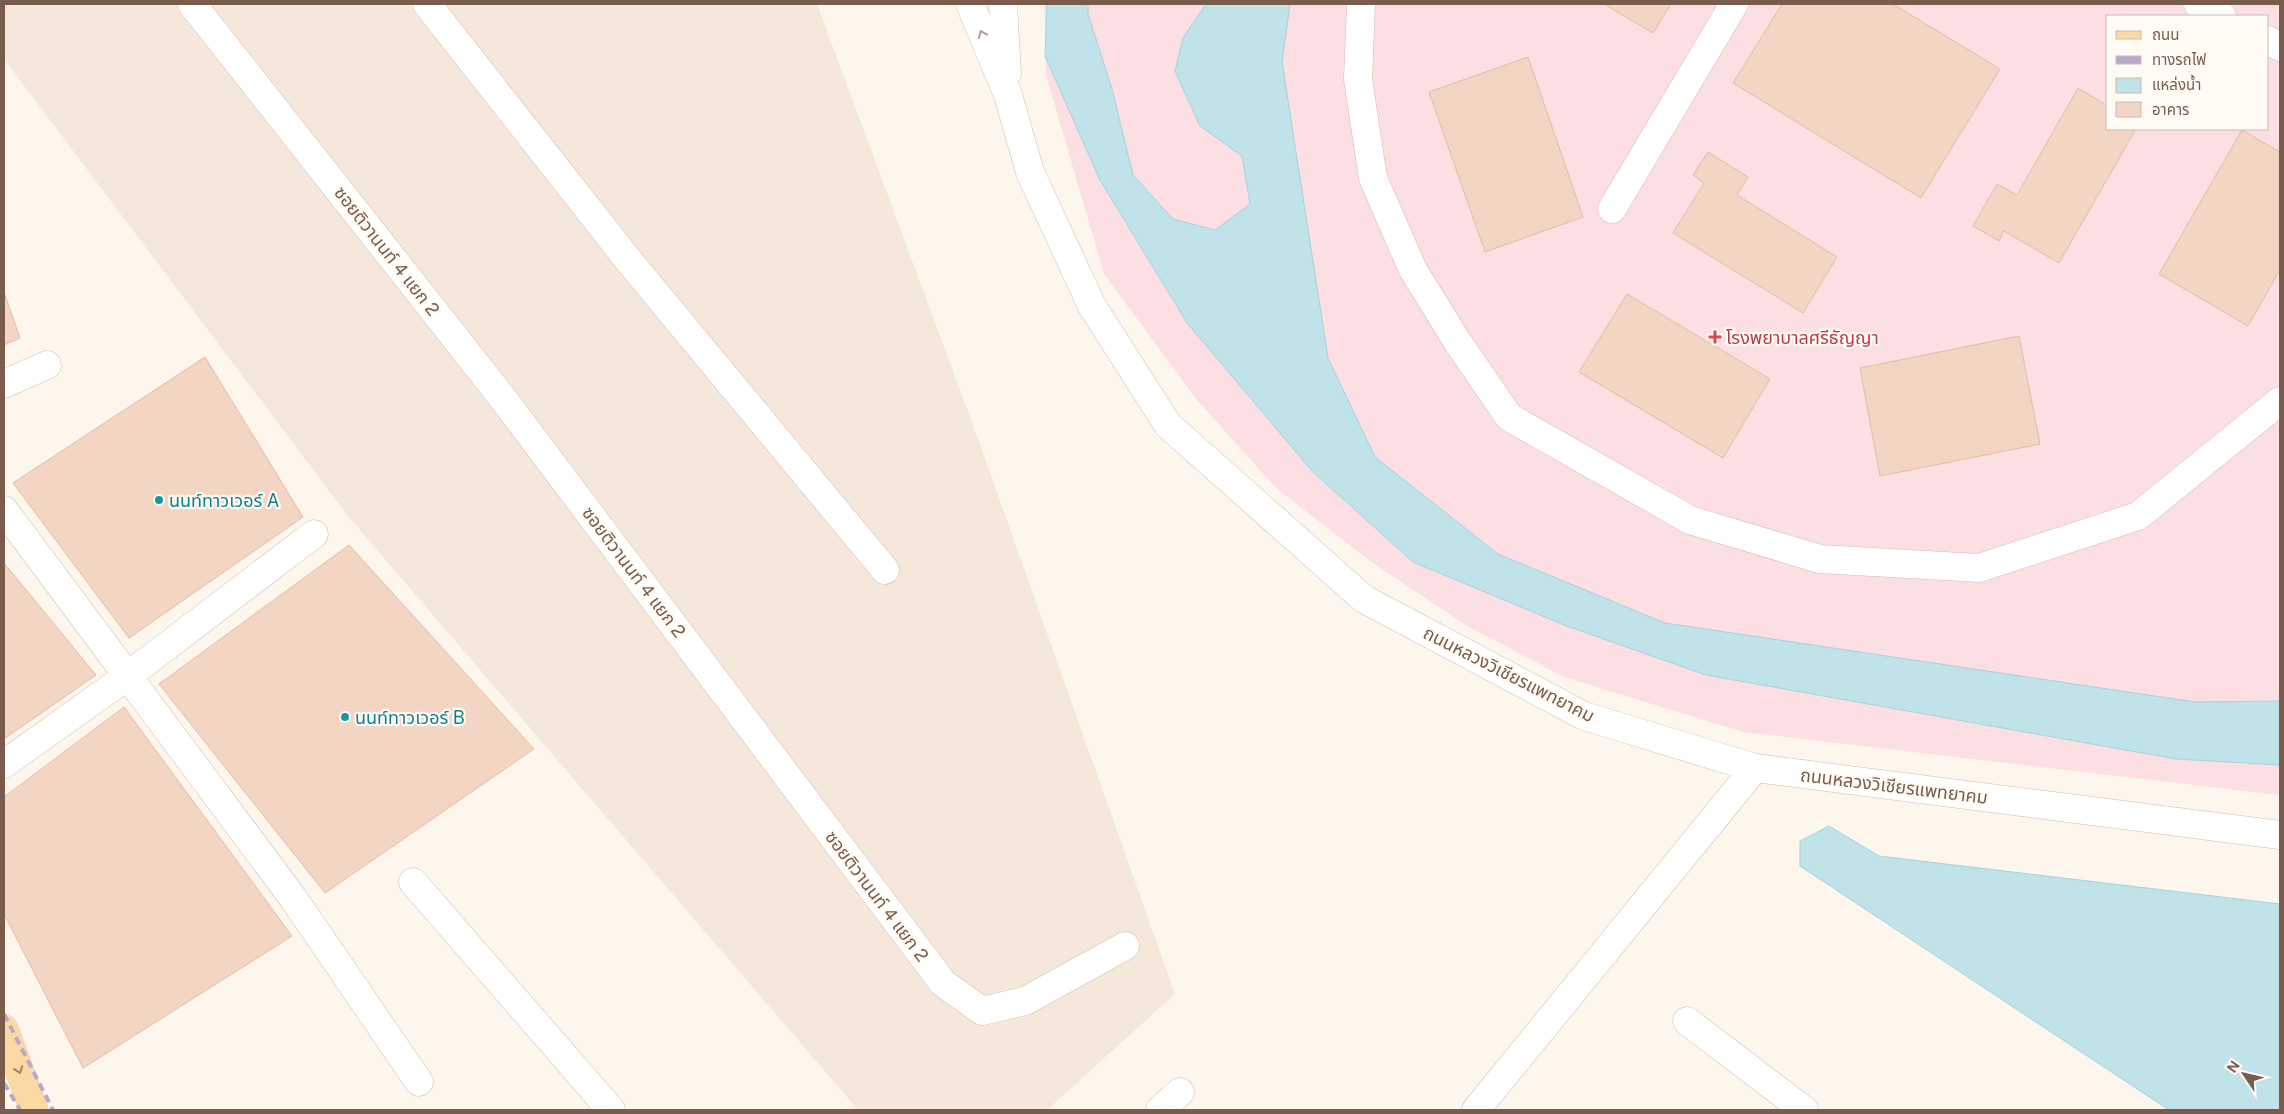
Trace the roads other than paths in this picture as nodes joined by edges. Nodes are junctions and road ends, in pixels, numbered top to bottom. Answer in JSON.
{"nodes":[{"id":1,"x":192,"y":4,"type":"edge"},
{"id":2,"x":427,"y":4,"type":"edge"},
{"id":3,"x":970,"y":4,"type":"edge"},
{"id":4,"x":1002,"y":4,"type":"edge"},
{"id":5,"x":1361,"y":4,"type":"edge"},
{"id":6,"x":1734,"y":4,"type":"edge"},
{"id":7,"x":2198,"y":4,"type":"edge"},
{"id":8,"x":2220,"y":15,"type":"edge"},
{"id":9,"x":2269,"y":41,"type":"edge"},
{"id":10,"x":2280,"y":47,"type":"edge"},
{"id":11,"x":1008,"y":95,"type":"junction"},
{"id":12,"x":1612,"y":209,"type":"dead end"},
{"id":13,"x":47,"y":365,"type":"dead end"},
{"id":14,"x":4,"y":384,"type":"edge"},
{"id":15,"x":2280,"y":401,"type":"edge"},
{"id":16,"x":4,"y":510,"type":"edge"},
{"id":17,"x":314,"y":534,"type":"dead end"},
{"id":18,"x":885,"y":570,"type":"dead end"},
{"id":19,"x":128,"y":675,"type":"junction"},
{"id":20,"x":4,"y":764,"type":"edge"},
{"id":21,"x":1755,"y":768,"type":"junction"},
{"id":22,"x":2280,"y":835,"type":"edge"},
{"id":23,"x":413,"y":882,"type":"dead end"},
{"id":24,"x":1125,"y":946,"type":"dead end"},
{"id":25,"x":1687,"y":1021,"type":"dead end"},
{"id":26,"x":4,"y":1029,"type":"edge"},
{"id":27,"x":419,"y":1082,"type":"dead end"},
{"id":28,"x":1180,"y":1092,"type":"dead end"},
{"id":29,"x":34,"y":1110,"type":"edge"},
{"id":30,"x":611,"y":1110,"type":"edge"},
{"id":31,"x":1160,"y":1110,"type":"edge"},
{"id":32,"x":1476,"y":1110,"type":"edge"},
{"id":33,"x":1804,"y":1110,"type":"edge"}],
"edges":[{"from":1,"to":24,"type":"street","name":"ซอยติวานนท์ 4 แยก 2"},
{"from":2,"to":18,"type":"street"},
{"from":11,"to":3,"type":"street","name":"ถนนหลวงวิเชียรแพทยาคม","one_way":true},
{"from":4,"to":11,"type":"street","name":"ถนนหลวงวิเชียรแพทยาคม"},
{"from":5,"to":15,"type":"street"},
{"from":6,"to":12,"type":"street"},
{"from":7,"to":8,"type":"street"},
{"from":9,"to":10,"type":"street"},
{"from":11,"to":21,"type":"street","name":"ถนนหลวงวิเชียรแพทยาคม"},
{"from":13,"to":14,"type":"street"},
{"from":16,"to":19,"type":"street"},
{"from":17,"to":19,"type":"street"},
{"from":19,"to":20,"type":"street"},
{"from":19,"to":27,"type":"street"},
{"from":21,"to":22,"type":"street","name":"ถนนหลวงวิเชียรแพทยาคม"},
{"from":21,"to":32,"type":"street"},
{"from":23,"to":30,"type":"street"},
{"from":25,"to":33,"type":"street"},
{"from":26,"to":29,"type":"main road","one_way":true},
{"from":28,"to":31,"type":"street"}]}
